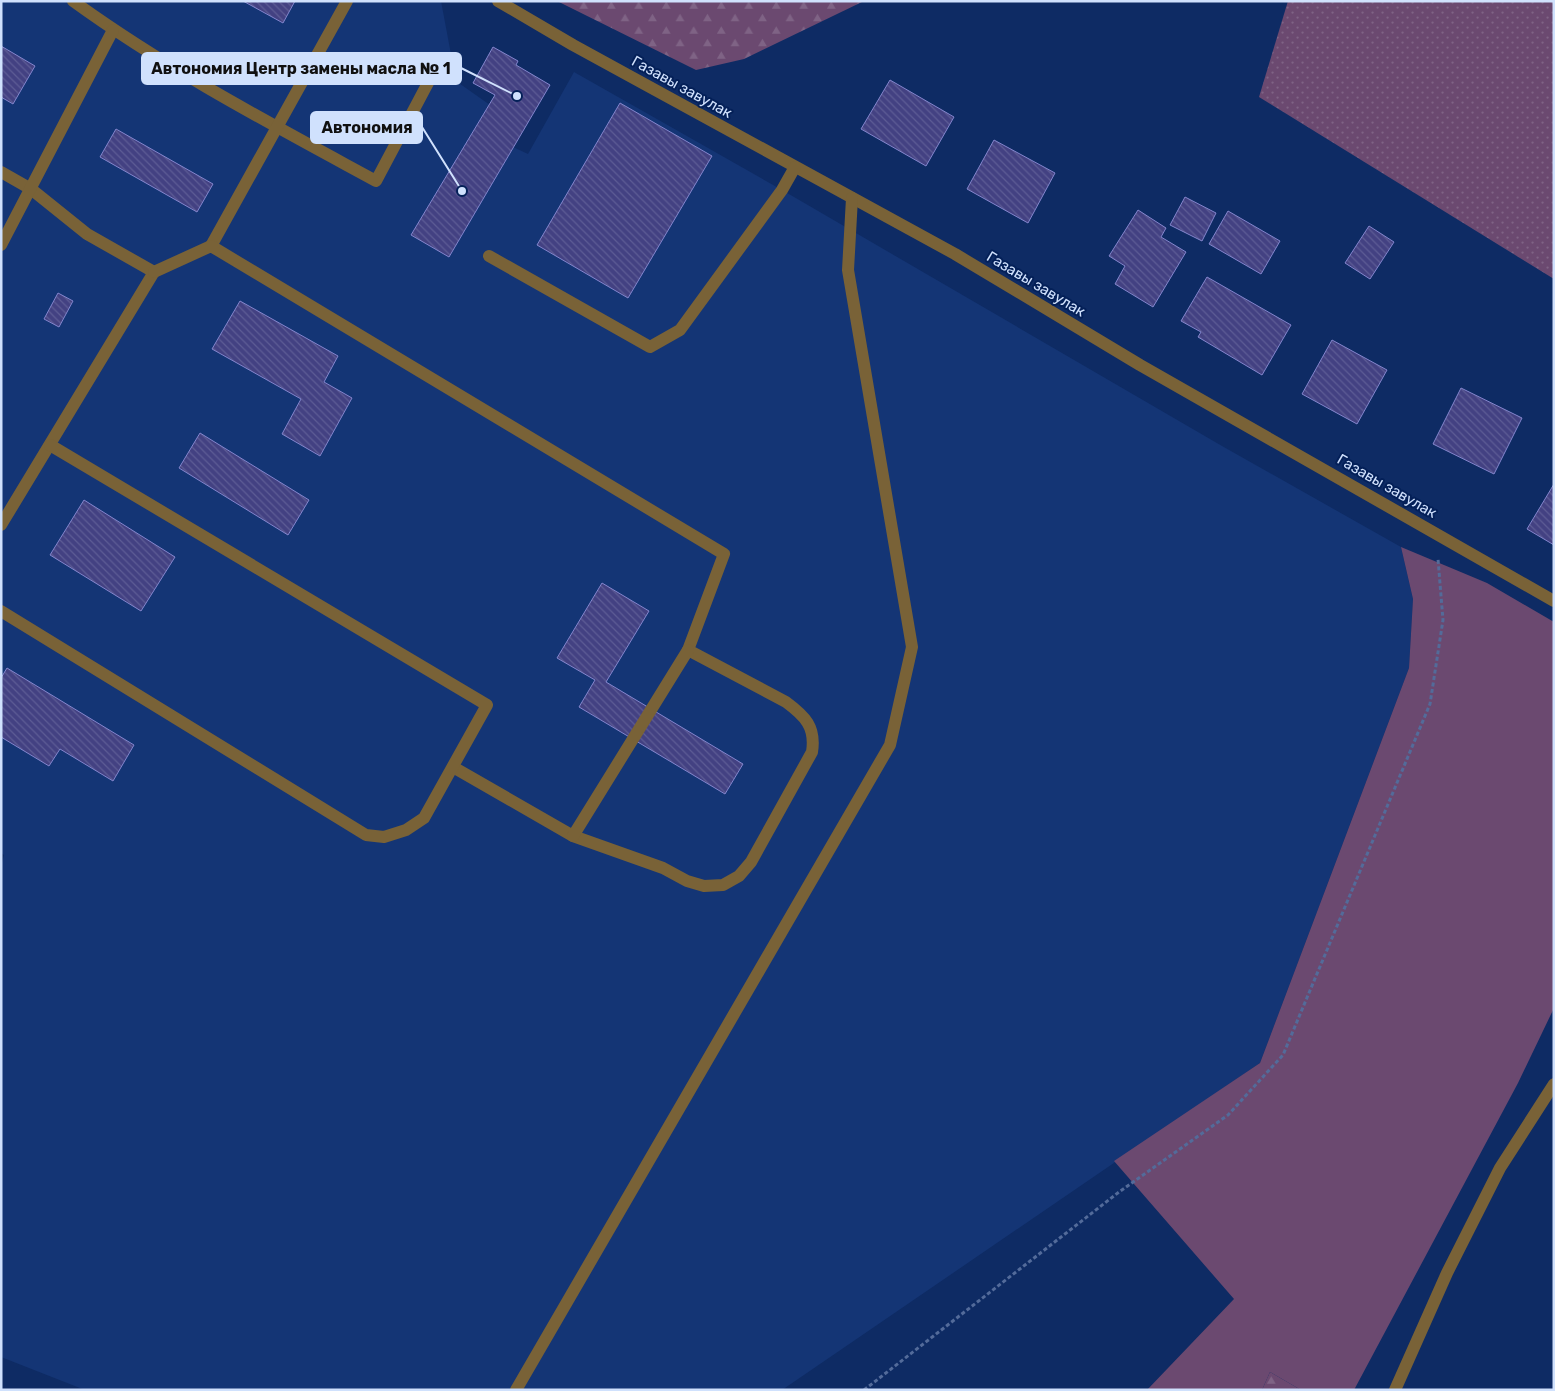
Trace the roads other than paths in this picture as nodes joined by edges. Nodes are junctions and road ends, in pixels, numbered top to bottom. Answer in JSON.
{"nodes":[{"id":1,"x":73,"y":1,"type":"edge"},
{"id":2,"x":348,"y":1,"type":"edge"},
{"id":3,"x":498,"y":1,"type":"edge"},
{"id":4,"x":113,"y":30,"type":"junction"},
{"id":5,"x":429,"y":81,"type":"dead end"},
{"id":6,"x":277,"y":127,"type":"junction"},
{"id":7,"x":795,"y":167,"type":"junction"},
{"id":8,"x":1,"y":172,"type":"edge"},
{"id":9,"x":31,"y":188,"type":"junction"},
{"id":10,"x":852,"y":198,"type":"junction"},
{"id":11,"x":1,"y":245,"type":"edge"},
{"id":12,"x":211,"y":246,"type":"junction"},
{"id":13,"x":489,"y":256,"type":"dead end"},
{"id":14,"x":154,"y":272,"type":"junction"},
{"id":15,"x":50,"y":445,"type":"junction"},
{"id":16,"x":1,"y":525,"type":"edge"},
{"id":17,"x":1554,"y":601,"type":"edge"},
{"id":18,"x":1,"y":611,"type":"edge"},
{"id":19,"x":688,"y":650,"type":"junction"},
{"id":20,"x":453,"y":766,"type":"junction"},
{"id":21,"x":573,"y":836,"type":"junction"},
{"id":22,"x":1554,"y":1084,"type":"edge"},
{"id":23,"x":516,"y":1390,"type":"edge"},
{"id":24,"x":1395,"y":1390,"type":"edge"}],
"edges":[{"from":1,"to":4,"type":"street"},
{"from":2,"to":6,"type":"street"},
{"from":3,"to":7,"type":"street","name":"Газавы завулак"},
{"from":4,"to":6,"type":"street"},
{"from":4,"to":9,"type":"street"},
{"from":5,"to":6,"type":"street"},
{"from":6,"to":12,"type":"street"},
{"from":7,"to":10,"type":"street","name":"Газавы завулак"},
{"from":7,"to":13,"type":"street"},
{"from":8,"to":9,"type":"street"},
{"from":9,"to":11,"type":"street"},
{"from":9,"to":14,"type":"street"},
{"from":10,"to":17,"type":"street","name":"Газавы завулак"},
{"from":10,"to":23,"type":"street"},
{"from":12,"to":14,"type":"street"},
{"from":12,"to":19,"type":"street"},
{"from":14,"to":15,"type":"street"},
{"from":15,"to":16,"type":"street"},
{"from":15,"to":20,"type":"street"},
{"from":18,"to":20,"type":"street"},
{"from":19,"to":21,"type":"street"},
{"from":19,"to":21,"type":"street"},
{"from":20,"to":21,"type":"street"},
{"from":22,"to":24,"type":"street"}]}
